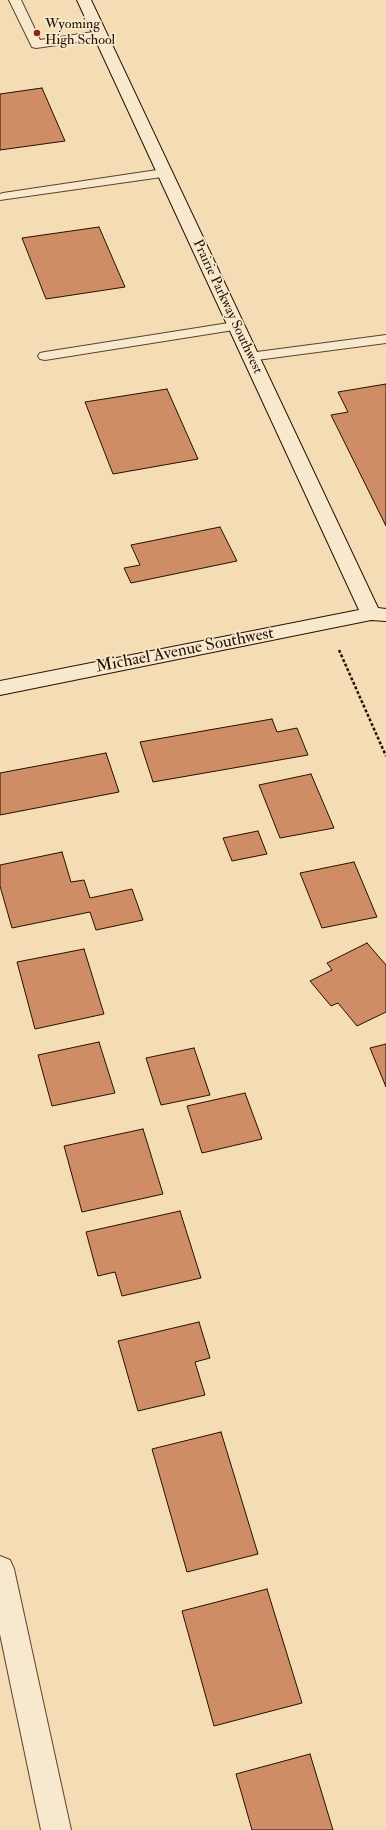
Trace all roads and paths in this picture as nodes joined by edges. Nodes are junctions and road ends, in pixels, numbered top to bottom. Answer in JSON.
{"nodes":[{"id":1,"x":15,"y":0,"type":"edge"},
{"id":2,"x":84,"y":0,"type":"edge"},
{"id":3,"x":100,"y":35,"type":"junction"},
{"id":4,"x":164,"y":173,"type":"junction"},
{"id":5,"x":3,"y":197,"type":"dead end"},
{"id":6,"x":235,"y":326,"type":"junction"},
{"id":7,"x":386,"y":339,"type":"edge"},
{"id":8,"x":45,"y":356,"type":"dead end"},
{"id":9,"x":249,"y":357,"type":"junction"},
{"id":10,"x":381,"y":611,"type":"edge"},
{"id":11,"x":338,"y":647,"type":"dead end"},
{"id":12,"x":0,"y":688,"type":"edge"},
{"id":13,"x":386,"y":756,"type":"edge"},
{"id":14,"x":0,"y":1569,"type":"edge"},
{"id":15,"x":56,"y":1830,"type":"edge"}],
"edges":[{"from":1,"to":3,"type":"lane"},
{"from":2,"to":3,"type":"street","name":"Prairie Parkway Southwest"},
{"from":3,"to":4,"type":"street","name":"Prairie Parkway Southwest"},
{"from":4,"to":5,"type":"lane"},
{"from":4,"to":6,"type":"street","name":"Prairie Parkway Southwest"},
{"from":6,"to":8,"type":"lane"},
{"from":6,"to":9,"type":"street","name":"Prairie Parkway Southwest"},
{"from":7,"to":9,"type":"lane"},
{"from":9,"to":10,"type":"street","name":"Prairie Parkway Southwest"},
{"from":10,"to":12,"type":"street","name":"Michael Avenue Southwest"},
{"from":11,"to":13,"type":"path"},
{"from":14,"to":15,"type":"street"}]}
